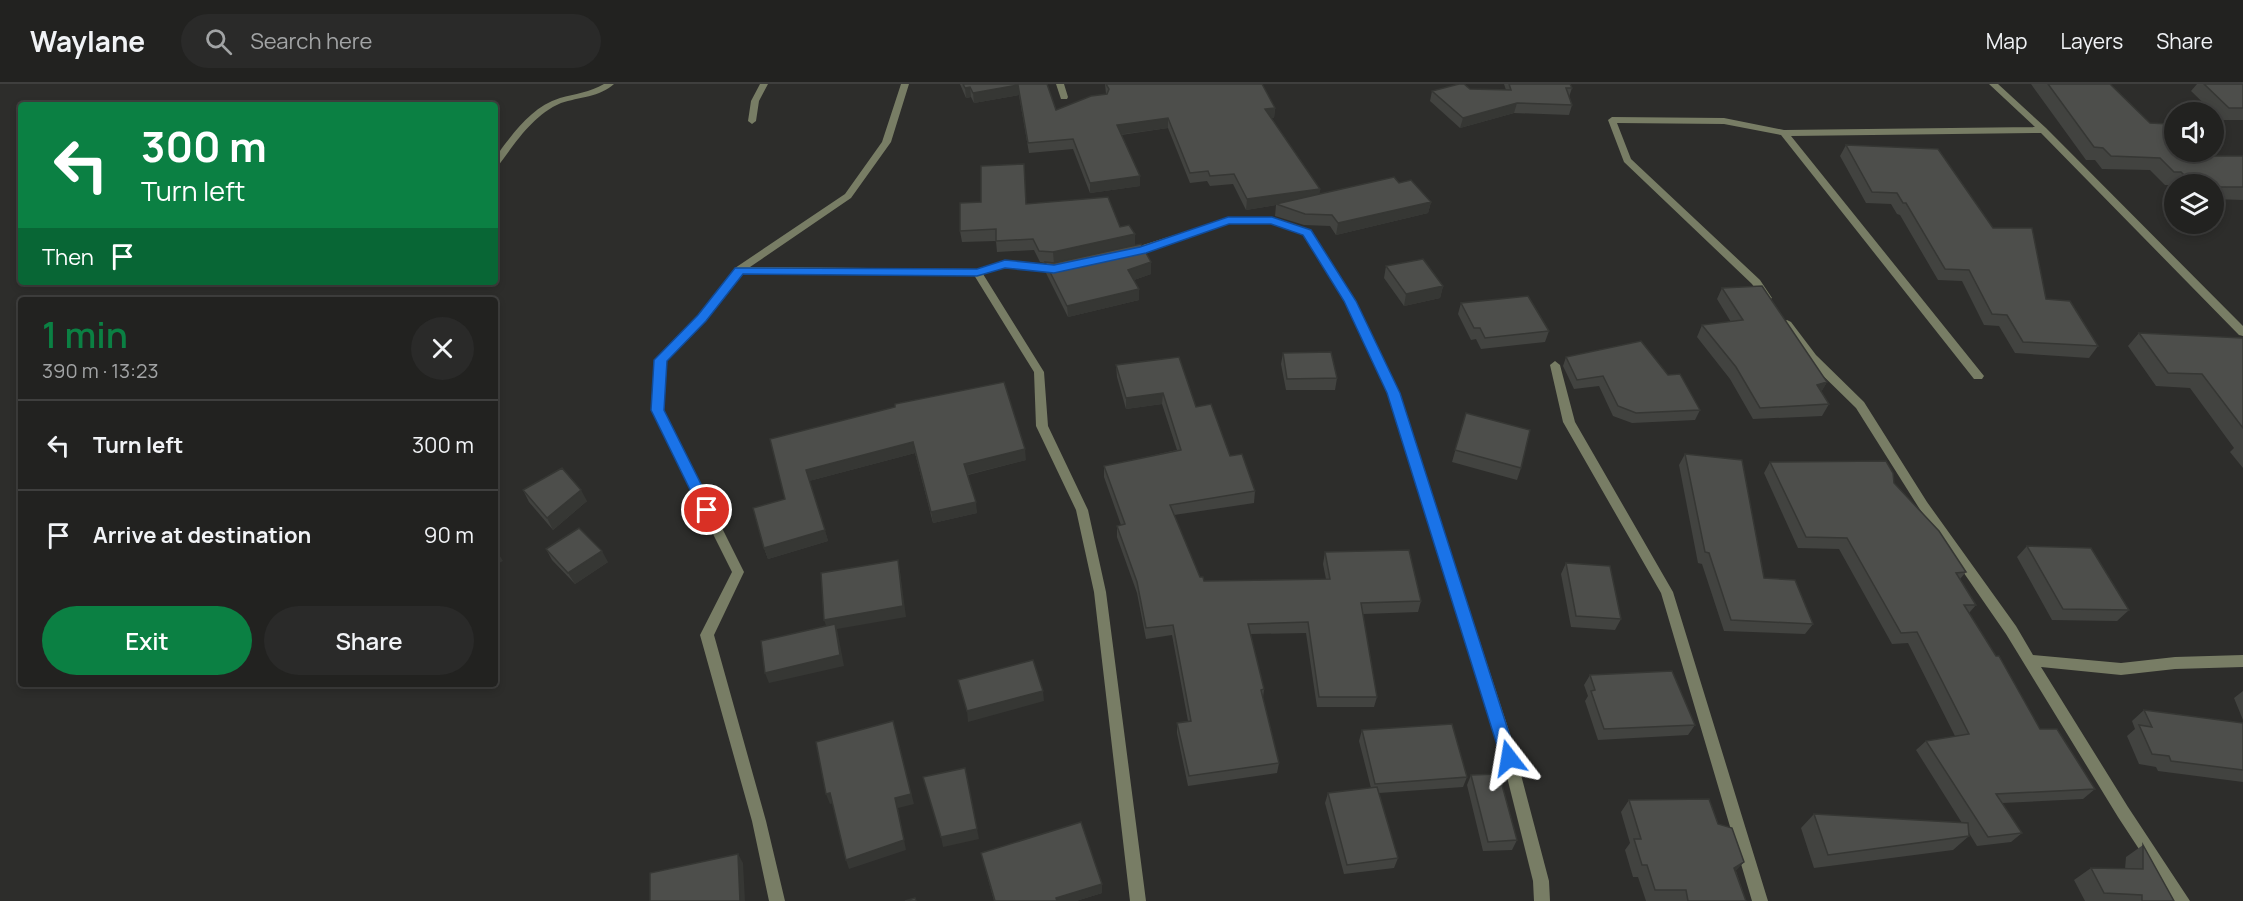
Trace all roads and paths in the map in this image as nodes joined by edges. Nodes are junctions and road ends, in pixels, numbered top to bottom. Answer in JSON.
{"nodes":[{"id":1,"x":610,"y":84,"type":"edge"},
{"id":2,"x":764,"y":84,"type":"edge"},
{"id":3,"x":905,"y":84,"type":"edge"},
{"id":4,"x":1060,"y":84,"type":"edge"},
{"id":5,"x":1993,"y":84,"type":"edge"},
{"id":6,"x":1064,"y":97,"type":"dead end"},
{"id":7,"x":752,"y":121,"type":"dead end"},
{"id":8,"x":2043,"y":130,"type":"junction"},
{"id":9,"x":1784,"y":133,"type":"junction"},
{"id":10,"x":498,"y":160,"type":"edge"},
{"id":11,"x":1120,"y":255,"type":"edge"},
{"id":12,"x":1076,"y":264,"type":"edge"},
{"id":13,"x":739,"y":270,"type":"junction"},
{"id":14,"x":977,"y":272,"type":"junction"},
{"id":15,"x":2243,"y":332,"type":"edge"},
{"id":16,"x":1555,"y":365,"type":"dead end"},
{"id":17,"x":1978,"y":376,"type":"dead end"},
{"id":18,"x":2030,"y":660,"type":"junction"},
{"id":19,"x":2243,"y":661,"type":"edge"},
{"id":20,"x":777,"y":901,"type":"edge"},
{"id":21,"x":1138,"y":901,"type":"edge"},
{"id":22,"x":1542,"y":901,"type":"edge"},
{"id":23,"x":1760,"y":901,"type":"edge"},
{"id":24,"x":2182,"y":901,"type":"edge"}],
"edges":[{"from":1,"to":10,"type":"street"},
{"from":2,"to":7,"type":"street"},
{"from":3,"to":13,"type":"street"},
{"from":4,"to":6,"type":"street"},
{"from":5,"to":8,"type":"street"},
{"from":8,"to":9,"type":"street"},
{"from":8,"to":15,"type":"street"},
{"from":9,"to":17,"type":"street"},
{"from":9,"to":18,"type":"street"},
{"from":11,"to":22,"type":"street"},
{"from":12,"to":14,"type":"street"},
{"from":13,"to":14,"type":"street"},
{"from":13,"to":20,"type":"street"},
{"from":14,"to":21,"type":"street"},
{"from":16,"to":23,"type":"street"},
{"from":18,"to":19,"type":"street"},
{"from":18,"to":24,"type":"street"}]}
